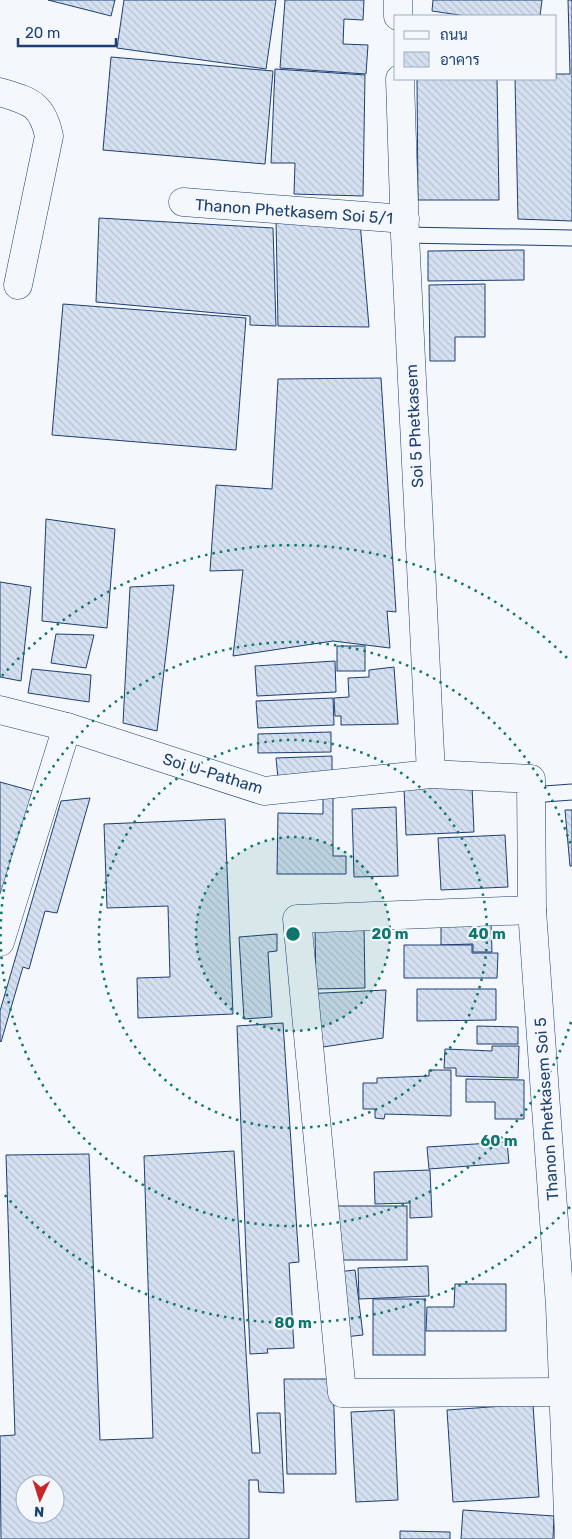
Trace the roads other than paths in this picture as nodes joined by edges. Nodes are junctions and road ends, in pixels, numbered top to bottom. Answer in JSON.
{"nodes":[{"id":1,"x":398,"y":0,"type":"edge"},
{"id":2,"x":398,"y":15,"type":"edge"},
{"id":3,"x":400,"y":80,"type":"edge"},
{"id":4,"x":0,"y":92,"type":"edge"},
{"id":5,"x":183,"y":202,"type":"dead end"},
{"id":6,"x":405,"y":227,"type":"junction"},
{"id":7,"x":572,"y":238,"type":"edge"},
{"id":8,"x":18,"y":284,"type":"dead end"},
{"id":9,"x":0,"y":710,"type":"edge"},
{"id":10,"x":67,"y":727,"type":"junction"},
{"id":11,"x":431,"y":774,"type":"junction"},
{"id":12,"x":572,"y":792,"type":"edge"},
{"id":13,"x":531,"y":795,"type":"junction"},
{"id":14,"x":532,"y":910,"type":"junction"},
{"id":15,"x":0,"y":942,"type":"edge"},
{"id":16,"x":566,"y":1306,"type":"edge"},
{"id":17,"x":563,"y":1392,"type":"junction"},
{"id":18,"x":569,"y":1539,"type":"edge"}],
"edges":[{"from":1,"to":2,"type":"street"},
{"from":3,"to":6,"type":"street","name":"Soi 5 Phetkasem"},
{"from":4,"to":8,"type":"street"},
{"from":5,"to":6,"type":"street","name":"Thanon Phetkasem Soi 5/1"},
{"from":6,"to":7,"type":"lane"},
{"from":6,"to":11,"type":"street","name":"Soi 5 Phetkasem"},
{"from":9,"to":10,"type":"street","name":"Soi U-Patham"},
{"from":10,"to":11,"type":"street","name":"Soi U-Patham"},
{"from":10,"to":15,"type":"street"},
{"from":11,"to":13,"type":"street","name":"Thanon Phetkasem Soi 5"},
{"from":12,"to":13,"type":"lane"},
{"from":13,"to":14,"type":"street","name":"Thanon Phetkasem Soi 5"},
{"from":14,"to":16,"type":"street","name":"Thanon Phetkasem Soi 5"},
{"from":14,"to":17,"type":"street"},
{"from":16,"to":17,"type":"street","name":"Thanon Phetkasem Soi 5"},
{"from":17,"to":18,"type":"street","name":"Thanon Phetkasem Soi 5"}]}
